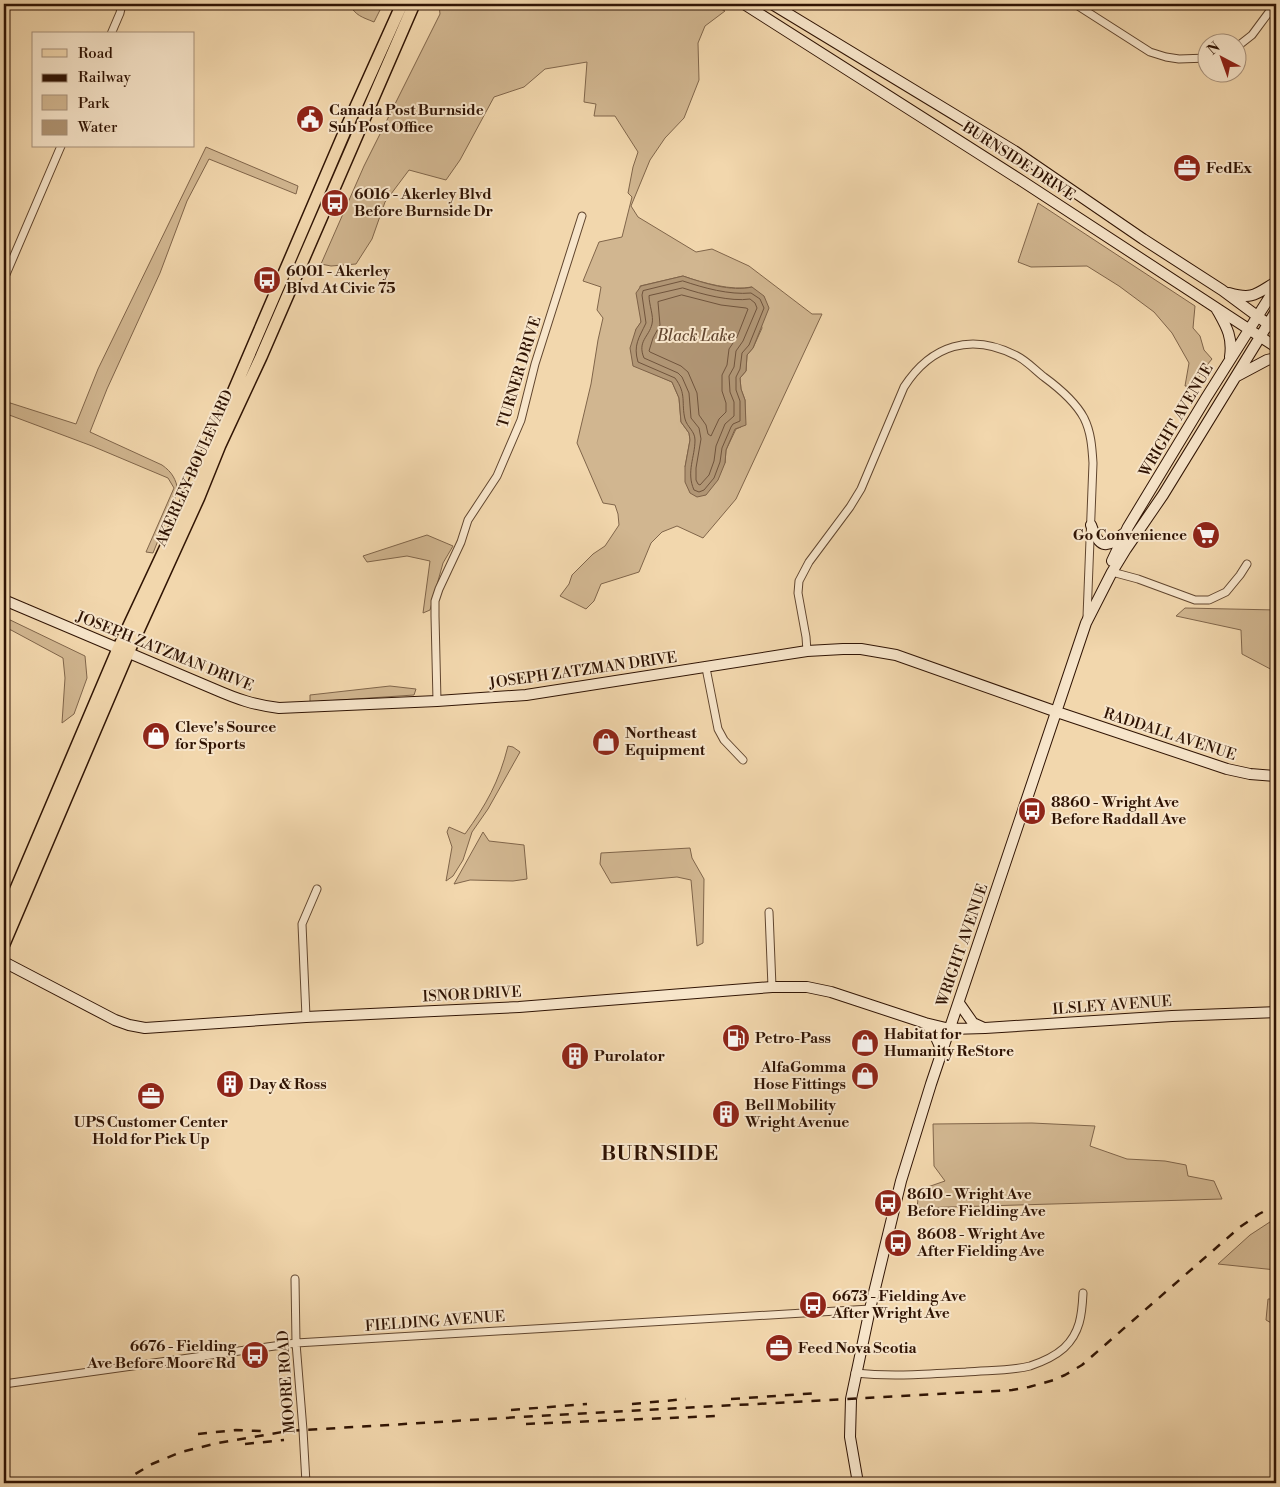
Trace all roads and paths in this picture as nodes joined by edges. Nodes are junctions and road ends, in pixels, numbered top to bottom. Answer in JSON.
{"nodes":[{"id":1,"x":122,"y":4,"type":"edge"},
{"id":2,"x":402,"y":4,"type":"edge"},
{"id":3,"x":414,"y":4,"type":"edge"},
{"id":4,"x":744,"y":4,"type":"edge"},
{"id":5,"x":772,"y":4,"type":"edge"},
{"id":6,"x":1075,"y":4,"type":"edge"},
{"id":7,"x":1276,"y":4,"type":"edge"},
{"id":8,"x":112,"y":32,"type":"edge"},
{"id":9,"x":1248,"y":38,"type":"edge"},
{"id":10,"x":1198,"y":58,"type":"edge"},
{"id":11,"x":60,"y":148,"type":"edge"},
{"id":12,"x":582,"y":216,"type":"dead end"},
{"id":13,"x":4,"y":279,"type":"edge"},
{"id":14,"x":1276,"y":282,"type":"edge"},
{"id":15,"x":1276,"y":287,"type":"edge"},
{"id":16,"x":1222,"y":290,"type":"junction"},
{"id":17,"x":1216,"y":307,"type":"junction"},
{"id":18,"x":1276,"y":311,"type":"edge"},
{"id":19,"x":1257,"y":317,"type":"junction"},
{"id":20,"x":1272,"y":327,"type":"edge"},
{"id":21,"x":1249,"y":329,"type":"junction"},
{"id":22,"x":1260,"y":336,"type":"junction"},
{"id":23,"x":1276,"y":347,"type":"edge"},
{"id":24,"x":1276,"y":358,"type":"edge"},
{"id":25,"x":1229,"y":361,"type":"junction"},
{"id":26,"x":1236,"y":377,"type":"junction"},
{"id":27,"x":1160,"y":475,"type":"junction"},
{"id":28,"x":1163,"y":495,"type":"junction"},
{"id":29,"x":1091,"y":525,"type":"junction"},
{"id":30,"x":1128,"y":527,"type":"junction"},
{"id":31,"x":1247,"y":564,"type":"dead end"},
{"id":32,"x":1112,"y":572,"type":"junction"},
{"id":33,"x":4,"y":600,"type":"edge"},
{"id":34,"x":1086,"y":623,"type":"junction"},
{"id":35,"x":123,"y":651,"type":"junction"},
{"id":36,"x":807,"y":652,"type":"junction"},
{"id":37,"x":706,"y":668,"type":"junction"},
{"id":38,"x":437,"y":701,"type":"junction"},
{"id":39,"x":1056,"y":712,"type":"junction"},
{"id":40,"x":743,"y":760,"type":"dead end"},
{"id":41,"x":1276,"y":776,"type":"edge"},
{"id":42,"x":317,"y":889,"type":"dead end"},
{"id":43,"x":768,"y":912,"type":"dead end"},
{"id":44,"x":4,"y":917,"type":"edge"},
{"id":45,"x":4,"y":944,"type":"edge"},
{"id":46,"x":4,"y":962,"type":"edge"},
{"id":47,"x":772,"y":987,"type":"junction"},
{"id":48,"x":959,"y":1003,"type":"junction"},
{"id":49,"x":1276,"y":1012,"type":"edge"},
{"id":50,"x":306,"y":1017,"type":"junction"},
{"id":51,"x":925,"y":1023,"type":"junction"},
{"id":52,"x":985,"y":1028,"type":"junction"},
{"id":53,"x":950,"y":1029,"type":"junction"},
{"id":54,"x":942,"y":1053,"type":"junction"},
{"id":55,"x":294,"y":1279,"type":"dead end"},
{"id":56,"x":1083,"y":1293,"type":"dead end"},
{"id":57,"x":870,"y":1309,"type":"junction"},
{"id":58,"x":296,"y":1343,"type":"junction"},
{"id":59,"x":856,"y":1373,"type":"junction"},
{"id":60,"x":4,"y":1384,"type":"edge"},
{"id":61,"x":306,"y":1483,"type":"edge"},
{"id":62,"x":858,"y":1483,"type":"edge"}],
"edges":[{"from":1,"to":8,"type":"street"},
{"from":2,"to":35,"type":"main road","name":"AKERLEY BOULEVARD"},
{"from":3,"to":35,"type":"main road","name":"AKERLEY BOULEVARD"},
{"from":4,"to":17,"type":"main road","name":"BURNSIDE DRIVE"},
{"from":5,"to":16,"type":"main road","name":"BURNSIDE DRIVE"},
{"from":6,"to":10,"type":"street"},
{"from":7,"to":9,"type":"street"},
{"from":11,"to":13,"type":"street"},
{"from":12,"to":38,"type":"street","name":"TURNER DRIVE"},
{"from":14,"to":16,"type":"main road"},
{"from":15,"to":19,"type":"main road","name":"WRIGHT AVENUE"},
{"from":16,"to":19,"type":"main road","name":"BURNSIDE DRIVE"},
{"from":17,"to":21,"type":"main road","name":"BURNSIDE DRIVE"},
{"from":17,"to":25,"type":"main road"},
{"from":18,"to":20,"type":"main road","name":"WRIGHT AVENUE"},
{"from":19,"to":20,"type":"main road","name":"BURNSIDE DRIVE"},
{"from":19,"to":21,"type":"main road","name":"WRIGHT AVENUE"},
{"from":20,"to":22,"type":"main road","name":"WRIGHT AVENUE"},
{"from":21,"to":22,"type":"main road","name":"BURNSIDE DRIVE"},
{"from":21,"to":25,"type":"main road","name":"WRIGHT AVENUE"},
{"from":22,"to":23,"type":"main road","name":"BURNSIDE DRIVE"},
{"from":22,"to":26,"type":"main road","name":"WRIGHT AVENUE"},
{"from":24,"to":26,"type":"main road"},
{"from":25,"to":27,"type":"main road","name":"WRIGHT AVENUE"},
{"from":26,"to":28,"type":"main road","name":"WRIGHT AVENUE"},
{"from":27,"to":28,"type":"main road"},
{"from":27,"to":30,"type":"main road","name":"WRIGHT AVENUE"},
{"from":28,"to":32,"type":"main road","name":"WRIGHT AVENUE"},
{"from":29,"to":30,"type":"main road"},
{"from":29,"to":34,"type":"street"},
{"from":29,"to":36,"type":"street"},
{"from":30,"to":32,"type":"main road","name":"WRIGHT AVENUE"},
{"from":31,"to":32,"type":"street"},
{"from":32,"to":34,"type":"main road","name":"WRIGHT AVENUE"},
{"from":33,"to":35,"type":"main road","name":"JOSEPH ZATZMAN DRIVE"},
{"from":34,"to":39,"type":"main road","name":"WRIGHT AVENUE"},
{"from":35,"to":38,"type":"main road","name":"JOSEPH ZATZMAN DRIVE"},
{"from":35,"to":44,"type":"main road","name":"AKERLEY BOULEVARD"},
{"from":35,"to":45,"type":"main road","name":"AKERLEY BOULEVARD"},
{"from":36,"to":37,"type":"main road","name":"JOSEPH ZATZMAN DRIVE"},
{"from":36,"to":39,"type":"main road","name":"JOSEPH ZATZMAN DRIVE"},
{"from":37,"to":38,"type":"main road","name":"JOSEPH ZATZMAN DRIVE"},
{"from":37,"to":40,"type":"street"},
{"from":39,"to":41,"type":"main road","name":"RADDALL AVENUE"},
{"from":39,"to":48,"type":"main road","name":"WRIGHT AVENUE"},
{"from":42,"to":50,"type":"street"},
{"from":43,"to":47,"type":"street"},
{"from":46,"to":50,"type":"main road","name":"ISNOR DRIVE"},
{"from":47,"to":50,"type":"main road","name":"ISNOR DRIVE"},
{"from":47,"to":51,"type":"main road","name":"ISNOR DRIVE"},
{"from":48,"to":52,"type":"main road"},
{"from":48,"to":53,"type":"main road","name":"WRIGHT AVENUE"},
{"from":49,"to":52,"type":"main road","name":"ILSLEY AVENUE"},
{"from":51,"to":53,"type":"main road","name":"ISNOR DRIVE"},
{"from":51,"to":54,"type":"main road"},
{"from":52,"to":53,"type":"main road","name":"ILSLEY AVENUE"},
{"from":53,"to":54,"type":"main road","name":"WRIGHT AVENUE"},
{"from":54,"to":57,"type":"main road","name":"WRIGHT AVENUE"},
{"from":55,"to":58,"type":"street","name":"MOORE ROAD"},
{"from":56,"to":59,"type":"street"},
{"from":57,"to":58,"type":"street","name":"FIELDING AVENUE"},
{"from":57,"to":59,"type":"main road","name":"WRIGHT AVENUE"},
{"from":58,"to":60,"type":"street","name":"FIELDING AVENUE"},
{"from":58,"to":61,"type":"street","name":"MOORE ROAD"},
{"from":59,"to":62,"type":"main road","name":"WRIGHT AVENUE"}]}
